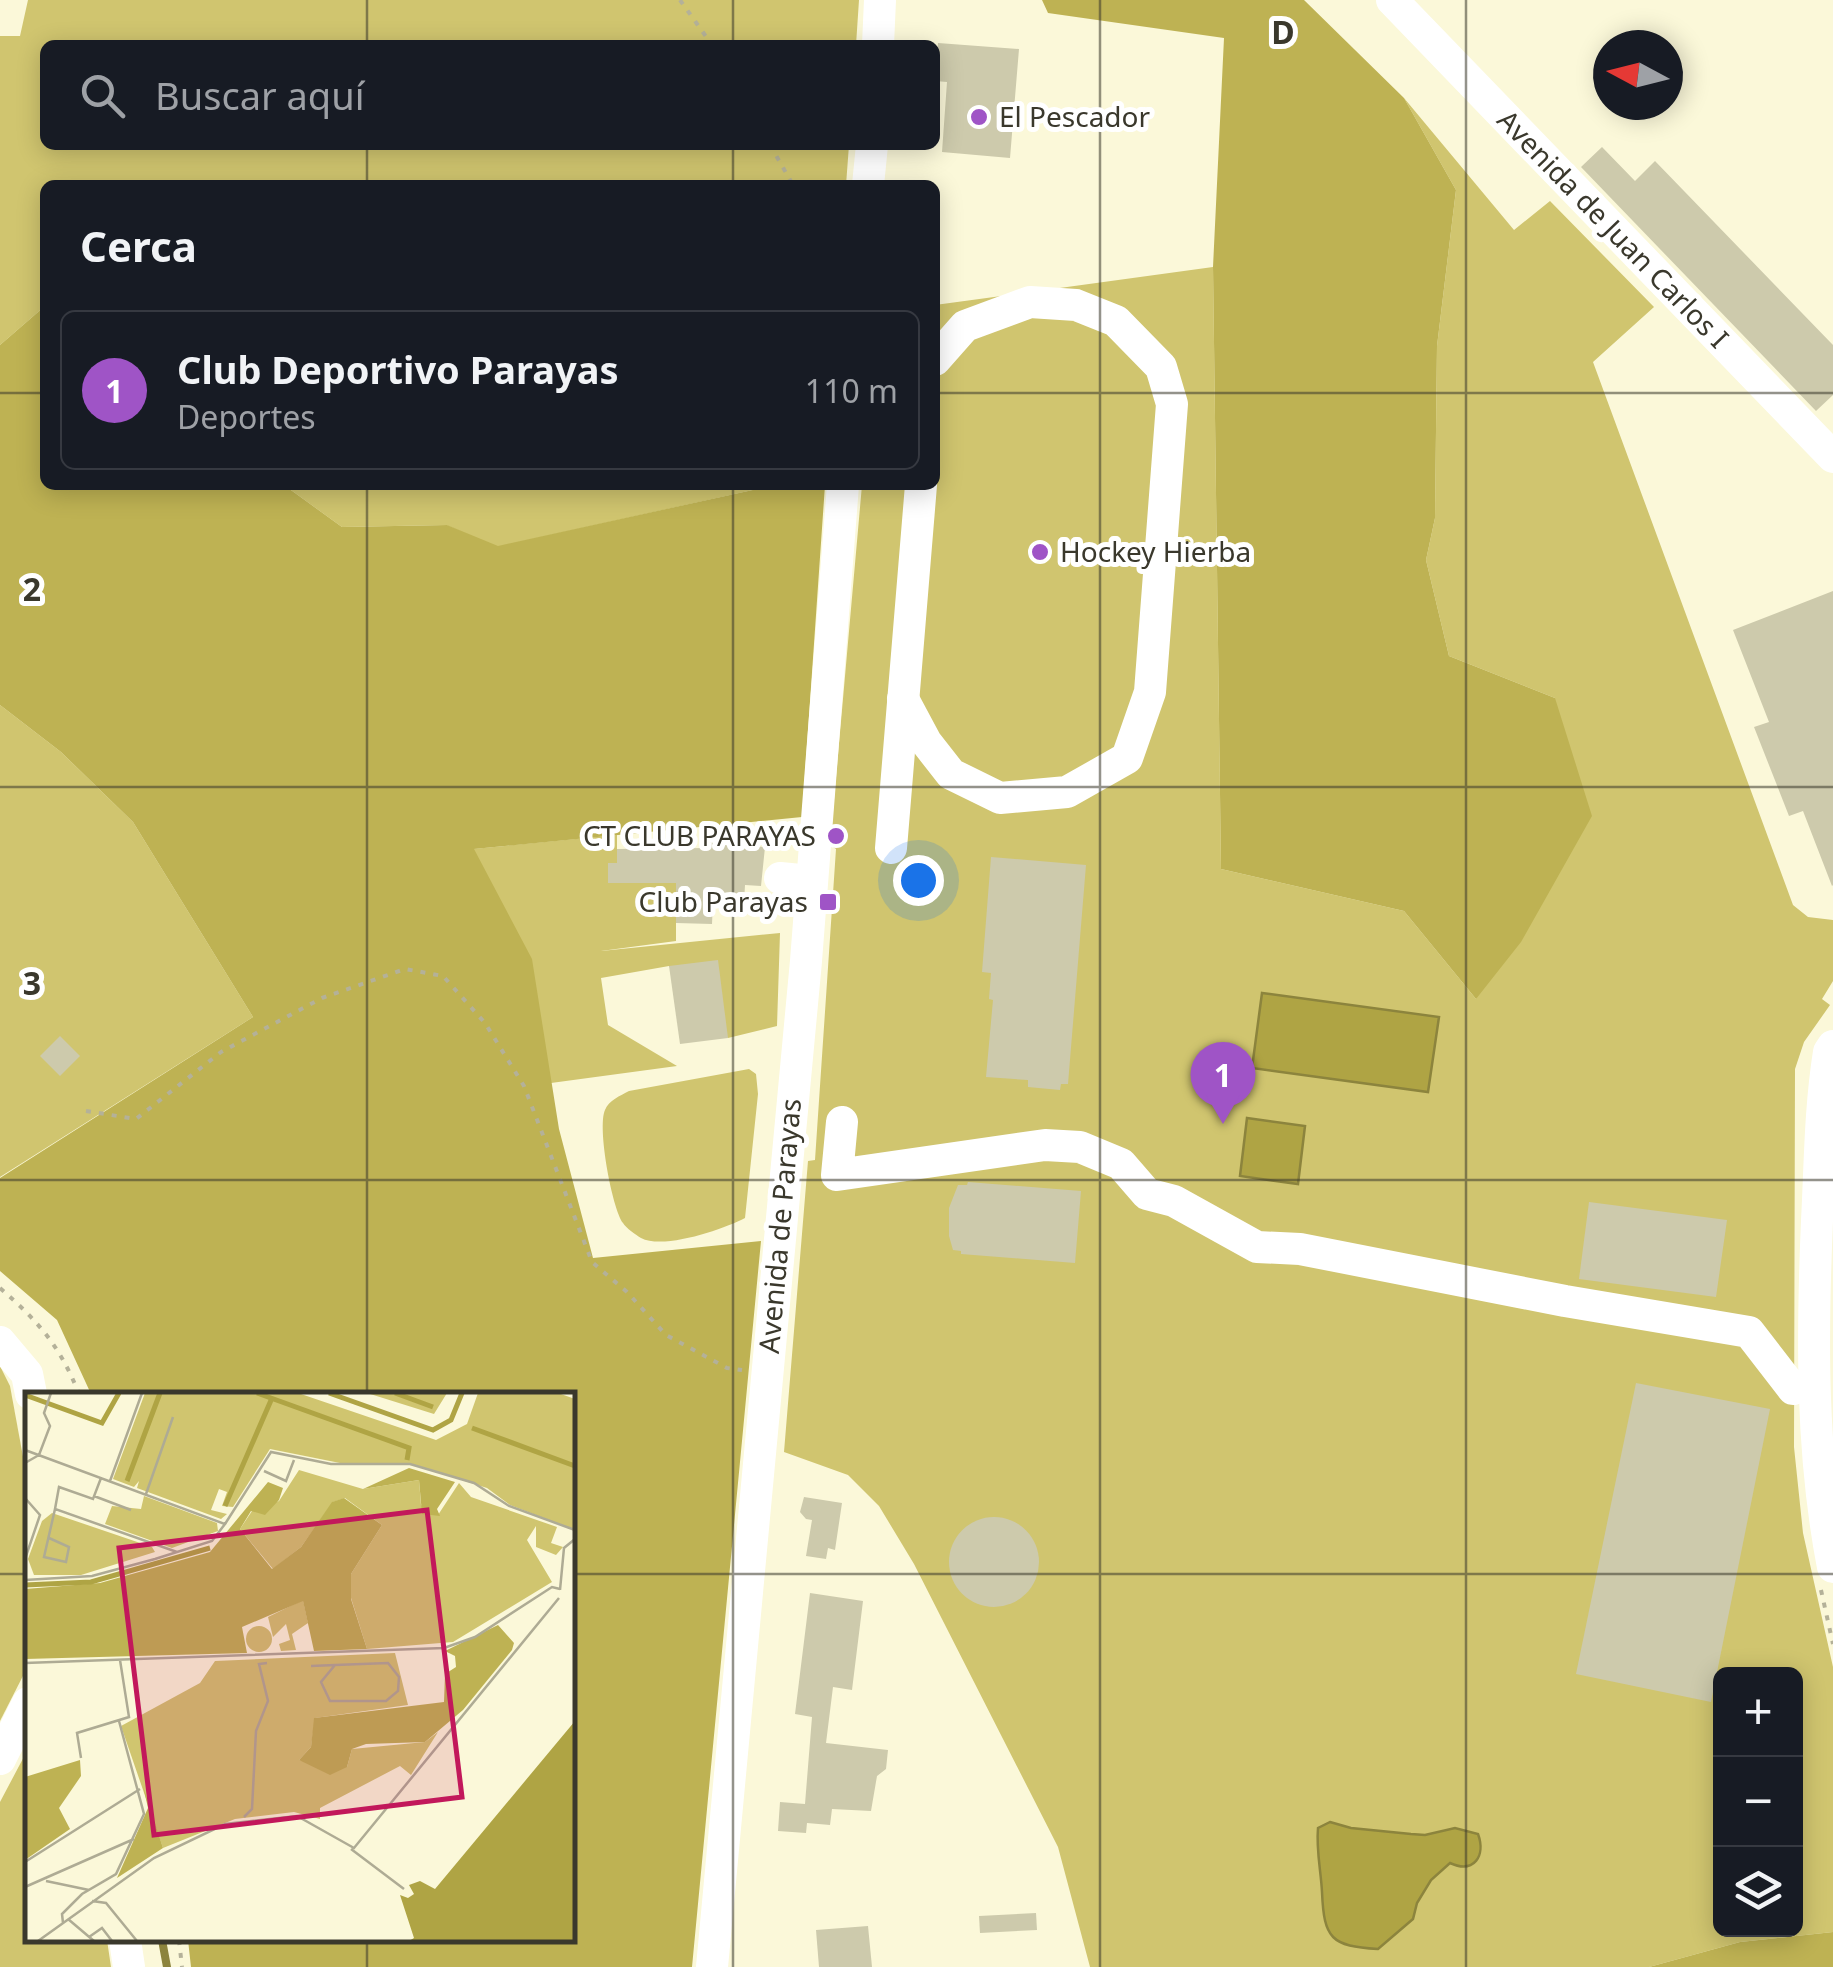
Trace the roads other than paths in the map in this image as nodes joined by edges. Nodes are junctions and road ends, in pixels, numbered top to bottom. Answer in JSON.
{"nodes":[{"id":1,"x":880,"y":0,"type":"edge"},
{"id":2,"x":1392,"y":0,"type":"edge"},
{"id":3,"x":878,"y":40,"type":"edge"},
{"id":4,"x":872,"y":150,"type":"edge"},
{"id":5,"x":868,"y":180,"type":"edge"},
{"id":6,"x":940,"y":354,"type":"edge"},
{"id":7,"x":1833,"y":457,"type":"edge"},
{"id":8,"x":842,"y":490,"type":"edge"},
{"id":9,"x":922,"y":490,"type":"edge"},
{"id":10,"x":903,"y":699,"type":"junction"},
{"id":11,"x":891,"y":848,"type":"dead end"},
{"id":12,"x":1833,"y":1046,"type":"edge"},
{"id":13,"x":842,"y":1122,"type":"dead end"},
{"id":14,"x":0,"y":1342,"type":"edge"},
{"id":15,"x":1793,"y":1389,"type":"dead end"},
{"id":16,"x":31,"y":1392,"type":"edge"},
{"id":17,"x":1833,"y":1567,"type":"edge"},
{"id":18,"x":24,"y":1717,"type":"edge"},
{"id":19,"x":0,"y":1759,"type":"edge"},
{"id":20,"x":125,"y":1942,"type":"edge"},
{"id":21,"x":129,"y":1967,"type":"edge"},
{"id":22,"x":712,"y":1967,"type":"edge"}],
"edges":[{"from":1,"to":3,"type":"street"},
{"from":2,"to":7,"type":"street","name":"Avenida de Juan Carlos I"},
{"from":4,"to":5,"type":"street"},
{"from":6,"to":10,"type":"street"},
{"from":8,"to":22,"type":"street","name":"Avenida de Parayas"},
{"from":9,"to":10,"type":"street"},
{"from":10,"to":11,"type":"street"},
{"from":12,"to":17,"type":"street"},
{"from":13,"to":15,"type":"street"},
{"from":14,"to":16,"type":"street"},
{"from":18,"to":19,"type":"street"},
{"from":20,"to":21,"type":"street"}]}
